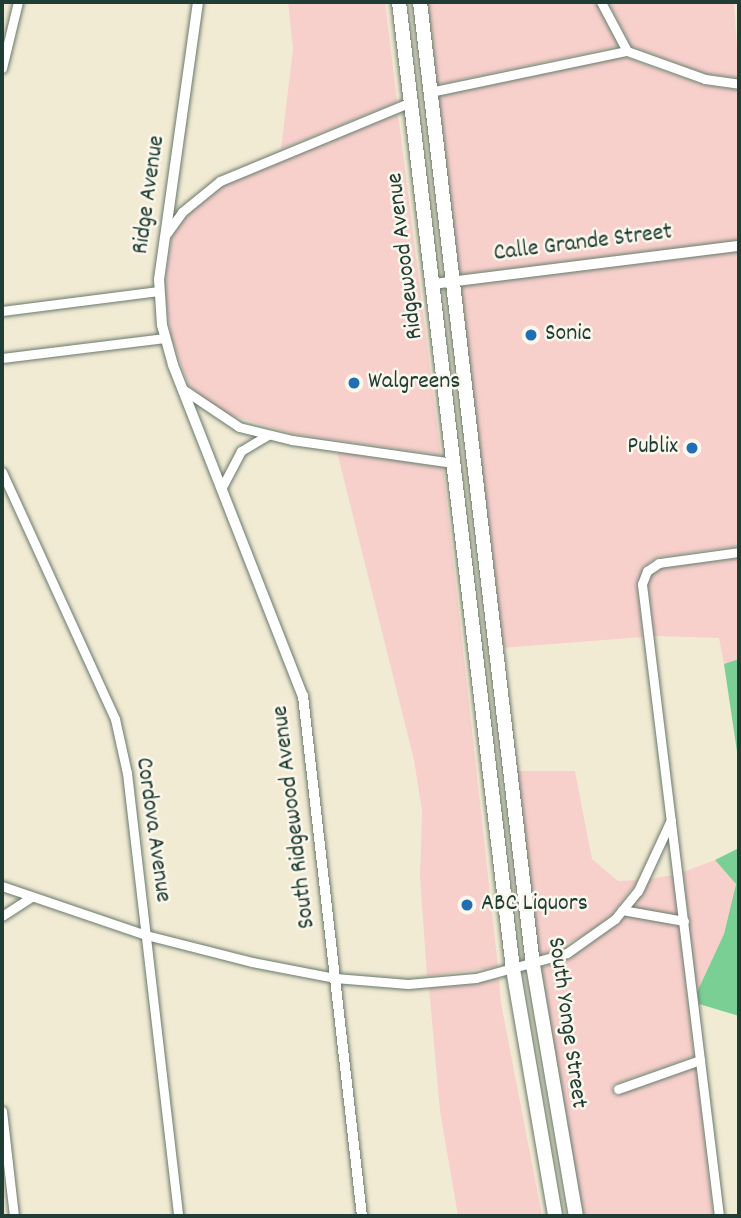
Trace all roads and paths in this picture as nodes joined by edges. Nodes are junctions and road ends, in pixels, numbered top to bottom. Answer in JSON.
{"nodes":[{"id":1,"x":18,"y":2,"type":"edge"},
{"id":2,"x":198,"y":2,"type":"edge"},
{"id":3,"x":399,"y":2,"type":"edge"},
{"id":4,"x":420,"y":2,"type":"edge"},
{"id":5,"x":601,"y":2,"type":"edge"},
{"id":6,"x":627,"y":51,"type":"junction"},
{"id":7,"x":2,"y":68,"type":"edge"},
{"id":8,"x":739,"y":84,"type":"edge"},
{"id":9,"x":430,"y":92,"type":"junction"},
{"id":10,"x":411,"y":102,"type":"junction"},
{"id":11,"x":167,"y":233,"type":"junction"},
{"id":12,"x":739,"y":246,"type":"edge"},
{"id":13,"x":453,"y":281,"type":"junction"},
{"id":14,"x":433,"y":284,"type":"junction"},
{"id":15,"x":159,"y":291,"type":"junction"},
{"id":16,"x":2,"y":311,"type":"edge"},
{"id":17,"x":165,"y":338,"type":"junction"},
{"id":18,"x":2,"y":358,"type":"edge"},
{"id":19,"x":184,"y":390,"type":"junction"},
{"id":20,"x":270,"y":435,"type":"junction"},
{"id":21,"x":453,"y":463,"type":"junction"},
{"id":22,"x":2,"y":472,"type":"edge"},
{"id":23,"x":221,"y":489,"type":"junction"},
{"id":24,"x":739,"y":552,"type":"edge"},
{"id":25,"x":473,"y":629,"type":"junction"},
{"id":26,"x":496,"y":652,"type":"junction"},
{"id":27,"x":503,"y":710,"type":"joint"},
{"id":28,"x":483,"y":713,"type":"joint"},
{"id":29,"x":671,"y":820,"type":"junction"},
{"id":30,"x":2,"y":887,"type":"edge"},
{"id":31,"x":31,"y":897,"type":"junction"},
{"id":32,"x":622,"y":910,"type":"junction"},
{"id":33,"x":2,"y":916,"type":"edge"},
{"id":34,"x":684,"y":921,"type":"junction"},
{"id":35,"x":146,"y":935,"type":"junction"},
{"id":36,"x":533,"y":965,"type":"junction"},
{"id":37,"x":513,"y":969,"type":"junction"},
{"id":38,"x":335,"y":978,"type":"junction"},
{"id":39,"x":700,"y":1060,"type":"junction"},
{"id":40,"x":618,"y":1088,"type":"dead end"},
{"id":41,"x":2,"y":1111,"type":"edge"},
{"id":42,"x":14,"y":1216,"type":"edge"},
{"id":43,"x":178,"y":1216,"type":"edge"},
{"id":44,"x":362,"y":1216,"type":"edge"},
{"id":45,"x":555,"y":1216,"type":"edge"},
{"id":46,"x":576,"y":1216,"type":"edge"},
{"id":47,"x":719,"y":1216,"type":"edge"}],
"edges":[{"from":1,"to":7,"type":"street"},
{"from":2,"to":11,"type":"street","name":"Ridge Avenue"},
{"from":3,"to":10,"type":"main road","name":"Ridgewood Avenue"},
{"from":4,"to":9,"type":"main road","name":"Ridgewood Avenue"},
{"from":5,"to":6,"type":"street"},
{"from":6,"to":8,"type":"street"},
{"from":6,"to":9,"type":"street"},
{"from":9,"to":13,"type":"main road","name":"Ridgewood Avenue"},
{"from":10,"to":11,"type":"street"},
{"from":10,"to":14,"type":"main road","name":"Ridgewood Avenue"},
{"from":11,"to":15,"type":"street","name":"Ridge Avenue"},
{"from":12,"to":13,"type":"street","name":"Calle Grande Street"},
{"from":13,"to":14,"type":"street","name":"Calle Grande Street"},
{"from":13,"to":26,"type":"main road","name":"Ridgewood Avenue"},
{"from":14,"to":21,"type":"main road","name":"Ridgewood Avenue"},
{"from":15,"to":16,"type":"street"},
{"from":15,"to":17,"type":"street","name":"Ridge Avenue"},
{"from":17,"to":18,"type":"street"},
{"from":17,"to":19,"type":"street","name":"Ridge Avenue"},
{"from":19,"to":20,"type":"street"},
{"from":19,"to":23,"type":"street","name":"South Ridgewood Avenue"},
{"from":20,"to":21,"type":"street"},
{"from":20,"to":23,"type":"street"},
{"from":21,"to":25,"type":"main road","name":"Ridgewood Avenue"},
{"from":22,"to":35,"type":"street","name":"Cordova Avenue"},
{"from":23,"to":38,"type":"street","name":"South Ridgewood Avenue"},
{"from":24,"to":29,"type":"street"},
{"from":25,"to":26,"type":"main road"},
{"from":25,"to":28,"type":"main road","name":"Ridgewood Avenue"},
{"from":26,"to":27,"type":"main road","name":"Ridgewood Avenue"},
{"from":27,"to":36,"type":"main road","name":"South Yonge Street"},
{"from":28,"to":37,"type":"main road","name":"South Yonge Street"},
{"from":29,"to":32,"type":"street"},
{"from":29,"to":34,"type":"street"},
{"from":30,"to":31,"type":"street"},
{"from":31,"to":33,"type":"street"},
{"from":31,"to":35,"type":"street"},
{"from":32,"to":34,"type":"street"},
{"from":32,"to":36,"type":"street"},
{"from":34,"to":39,"type":"street"},
{"from":35,"to":38,"type":"street"},
{"from":35,"to":43,"type":"street","name":"Cordova Avenue"},
{"from":36,"to":37,"type":"street"},
{"from":36,"to":46,"type":"main road","name":"South Yonge Street"},
{"from":37,"to":38,"type":"street"},
{"from":37,"to":45,"type":"main road","name":"South Yonge Street"},
{"from":38,"to":44,"type":"street","name":"South Ridgewood Avenue"},
{"from":39,"to":40,"type":"street"},
{"from":39,"to":47,"type":"street"},
{"from":41,"to":42,"type":"street"}]}
